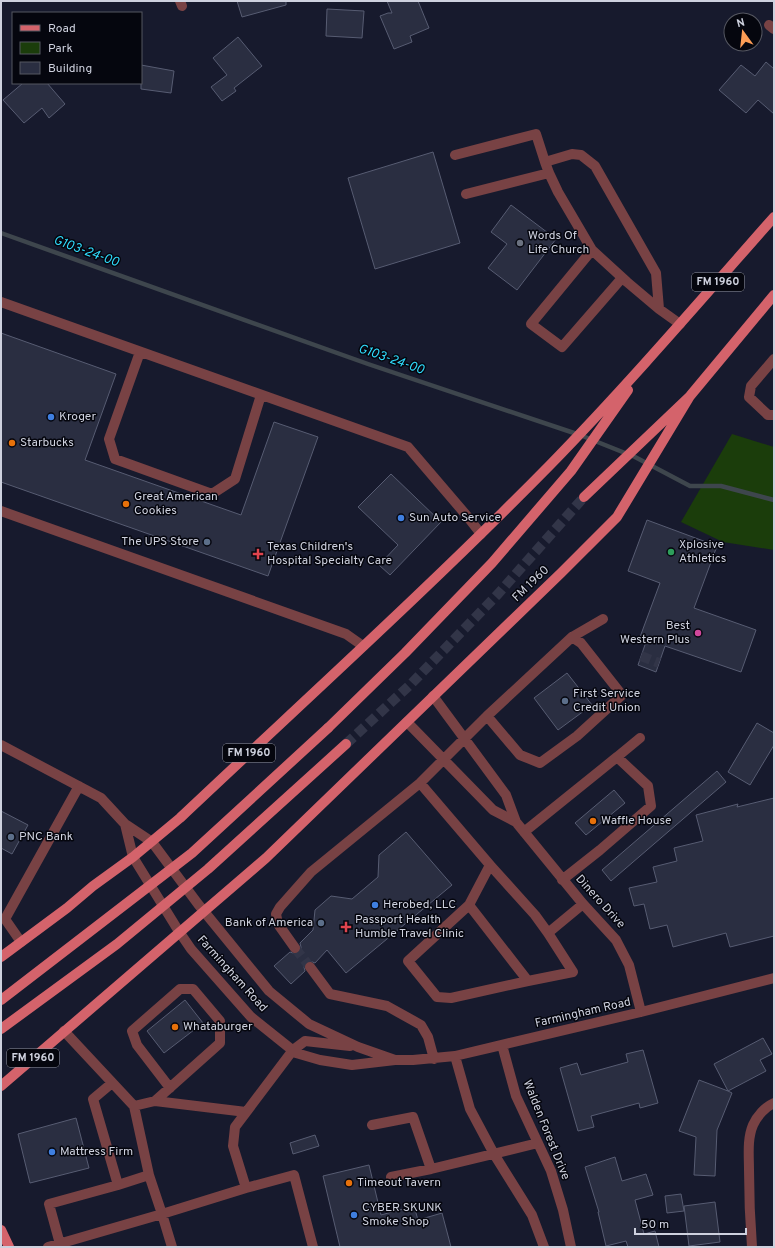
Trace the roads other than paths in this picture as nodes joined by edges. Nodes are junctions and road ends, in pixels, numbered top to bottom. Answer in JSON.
{"nodes":[{"id":1,"x":455,"y":155,"type":"dead end"},
{"id":2,"x":545,"y":162,"type":"junction"},
{"id":3,"x":549,"y":173,"type":"junction"},
{"id":4,"x":466,"y":194,"type":"dead end"},
{"id":5,"x":774,"y":217,"type":"edge"},
{"id":6,"x":592,"y":250,"type":"junction"},
{"id":7,"x":622,"y":278,"type":"junction"},
{"id":8,"x":774,"y":296,"type":"edge"},
{"id":9,"x":1,"y":302,"type":"edge"},
{"id":10,"x":659,"y":309,"type":"junction"},
{"id":11,"x":680,"y":324,"type":"junction"},
{"id":12,"x":140,"y":352,"type":"junction"},
{"id":13,"x":774,"y":359,"type":"edge"},
{"id":14,"x":648,"y":361,"type":"junction"},
{"id":15,"x":261,"y":395,"type":"junction"},
{"id":16,"x":690,"y":396,"type":"junction"},
{"id":17,"x":774,"y":415,"type":"edge"},
{"id":18,"x":584,"y":497,"type":"tunnel mouth"},
{"id":19,"x":1,"y":511,"type":"edge"},
{"id":20,"x":481,"y":534,"type":"junction"},
{"id":21,"x":603,"y":619,"type":"dead end"},
{"id":22,"x":572,"y":637,"type":"junction"},
{"id":23,"x":363,"y":646,"type":"junction"},
{"id":24,"x":434,"y":696,"type":"junction"},
{"id":25,"x":487,"y":716,"type":"junction"},
{"id":26,"x":407,"y":722,"type":"junction"},
{"id":27,"x":464,"y":738,"type":"junction"},
{"id":28,"x":640,"y":738,"type":"dead end"},
{"id":29,"x":346,"y":744,"type":"tunnel mouth"},
{"id":30,"x":1,"y":745,"type":"edge"},
{"id":31,"x":617,"y":757,"type":"junction"},
{"id":32,"x":444,"y":759,"type":"junction"},
{"id":33,"x":420,"y":783,"type":"junction"},
{"id":34,"x":79,"y":786,"type":"junction"},
{"id":35,"x":516,"y":822,"type":"junction"},
{"id":36,"x":125,"y":824,"type":"junction"},
{"id":37,"x":524,"y":832,"type":"junction"},
{"id":38,"x":152,"y":842,"type":"junction"},
{"id":39,"x":133,"y":857,"type":"junction"},
{"id":40,"x":490,"y":865,"type":"junction"},
{"id":41,"x":562,"y":880,"type":"junction"},
{"id":42,"x":583,"y":904,"type":"junction"},
{"id":43,"x":469,"y":905,"type":"junction"},
{"id":44,"x":204,"y":911,"type":"junction"},
{"id":45,"x":3,"y":916,"type":"edge"},
{"id":46,"x":179,"y":932,"type":"junction"},
{"id":47,"x":548,"y":933,"type":"junction"},
{"id":48,"x":22,"y":942,"type":"junction"},
{"id":49,"x":295,"y":948,"type":"tunnel mouth"},
{"id":50,"x":1,"y":957,"type":"edge"},
{"id":51,"x":310,"y":967,"type":"tunnel mouth"},
{"id":52,"x":774,"y":978,"type":"edge"},
{"id":53,"x":528,"y":981,"type":"junction"},
{"id":54,"x":1,"y":1000,"type":"edge"},
{"id":55,"x":641,"y":1012,"type":"junction"},
{"id":56,"x":1,"y":1029,"type":"edge"},
{"id":57,"x":64,"y":1031,"type":"junction"},
{"id":58,"x":502,"y":1046,"type":"junction"},
{"id":59,"x":358,"y":1047,"type":"junction"},
{"id":60,"x":293,"y":1050,"type":"junction"},
{"id":61,"x":455,"y":1056,"type":"junction"},
{"id":62,"x":434,"y":1059,"type":"junction"},
{"id":63,"x":395,"y":1060,"type":"junction"},
{"id":64,"x":112,"y":1083,"type":"junction"},
{"id":65,"x":1,"y":1086,"type":"edge"},
{"id":66,"x":170,"y":1088,"type":"junction"},
{"id":67,"x":155,"y":1101,"type":"junction"},
{"id":68,"x":774,"y":1103,"type":"edge"},
{"id":69,"x":134,"y":1106,"type":"junction"},
{"id":70,"x":246,"y":1112,"type":"junction"},
{"id":71,"x":372,"y":1125,"type":"dead end"},
{"id":72,"x":538,"y":1144,"type":"junction"},
{"id":73,"x":494,"y":1154,"type":"junction"},
{"id":74,"x":431,"y":1169,"type":"junction"},
{"id":75,"x":149,"y":1175,"type":"junction"},
{"id":76,"x":391,"y":1177,"type":"dead end"},
{"id":77,"x":118,"y":1185,"type":"junction"},
{"id":78,"x":246,"y":1188,"type":"junction"},
{"id":79,"x":162,"y":1214,"type":"junction"},
{"id":80,"x":1,"y":1230,"type":"edge"},
{"id":81,"x":60,"y":1244,"type":"junction"},
{"id":82,"x":9,"y":1247,"type":"edge"},
{"id":83,"x":48,"y":1247,"type":"edge"},
{"id":84,"x":172,"y":1247,"type":"edge"},
{"id":85,"x":313,"y":1247,"type":"edge"},
{"id":86,"x":544,"y":1247,"type":"edge"},
{"id":87,"x":572,"y":1247,"type":"edge"},
{"id":88,"x":752,"y":1247,"type":"edge"}],
"edges":[{"from":1,"to":2,"type":"street"},
{"from":2,"to":3,"type":"street"},
{"from":2,"to":10,"type":"street"},
{"from":3,"to":4,"type":"street"},
{"from":3,"to":6,"type":"street"},
{"from":5,"to":11,"type":"main road","name":"FM 1960","number":"FM 1960"},
{"from":6,"to":7,"type":"street"},
{"from":6,"to":7,"type":"street"},
{"from":7,"to":10,"type":"street"},
{"from":8,"to":16,"type":"main road","name":"FM 1960","number":"FM 1960"},
{"from":9,"to":12,"type":"street"},
{"from":10,"to":11,"type":"street"},
{"from":11,"to":14,"type":"main road","name":"FM 1960","number":"FM 1960"},
{"from":12,"to":15,"type":"street"},
{"from":12,"to":15,"type":"street"},
{"from":13,"to":17,"type":"street"},
{"from":14,"to":20,"type":"main road","name":"FM 1960","number":"FM 1960"},
{"from":14,"to":54,"type":"main road","name":"FM 1960","bridge":true},
{"from":15,"to":20,"type":"street"},
{"from":16,"to":18,"type":"main road","name":"FM 1960"},
{"from":16,"to":24,"type":"main road","name":"FM 1960","number":"FM 1960"},
{"from":19,"to":23,"type":"street"},
{"from":20,"to":23,"type":"main road","name":"FM 1960","number":"FM 1960"},
{"from":21,"to":22,"type":"street"},
{"from":22,"to":25,"type":"street"},
{"from":22,"to":25,"type":"street"},
{"from":23,"to":38,"type":"main road","name":"FM 1960","number":"FM 1960"},
{"from":24,"to":26,"type":"main road","name":"FM 1960","number":"FM 1960"},
{"from":24,"to":27,"type":"street","name":"Dinero Drive"},
{"from":25,"to":27,"type":"street"},
{"from":26,"to":32,"type":"street","name":"Dinero Drive"},
{"from":26,"to":44,"type":"main road","name":"FM 1960","number":"FM 1960"},
{"from":27,"to":32,"type":"street"},
{"from":27,"to":35,"type":"street","name":"Dinero Drive"},
{"from":28,"to":31,"type":"street"},
{"from":29,"to":56,"type":"main road","bridge":true},
{"from":30,"to":34,"type":"street","name":"Farmingham Road"},
{"from":31,"to":37,"type":"street"},
{"from":31,"to":41,"type":"street"},
{"from":32,"to":33,"type":"street"},
{"from":32,"to":35,"type":"street","name":"Dinero Drive"},
{"from":33,"to":40,"type":"street"},
{"from":33,"to":49,"type":"street"},
{"from":34,"to":36,"type":"street","name":"Farmingham Road"},
{"from":34,"to":45,"type":"street"},
{"from":35,"to":37,"type":"street","name":"Dinero Drive"},
{"from":36,"to":38,"type":"street","name":"Farmingham Road"},
{"from":36,"to":39,"type":"street","name":"Farmingham Road"},
{"from":37,"to":41,"type":"street","name":"Dinero Drive"},
{"from":38,"to":39,"type":"main road","name":"FM 1960","number":"FM 1960"},
{"from":38,"to":44,"type":"street","name":"Farmingham Road"},
{"from":39,"to":46,"type":"street","name":"Farmingham Road"},
{"from":39,"to":48,"type":"main road","name":"FM 1960","number":"FM 1960"},
{"from":40,"to":43,"type":"street"},
{"from":40,"to":47,"type":"street"},
{"from":41,"to":42,"type":"street","name":"Dinero Drive"},
{"from":42,"to":47,"type":"street"},
{"from":42,"to":55,"type":"street","name":"Dinero Drive"},
{"from":43,"to":53,"type":"street"},
{"from":43,"to":53,"type":"street"},
{"from":44,"to":46,"type":"main road","name":"FM 1960","number":"FM 1960"},
{"from":44,"to":59,"type":"street","name":"Farmingham Road"},
{"from":45,"to":48,"type":"street"},
{"from":46,"to":57,"type":"main road","name":"FM 1960","number":"FM 1960"},
{"from":46,"to":60,"type":"street","name":"Farmingham Road"},
{"from":47,"to":53,"type":"street"},
{"from":48,"to":50,"type":"main road","name":"FM 1960","number":"FM 1960"},
{"from":51,"to":62,"type":"street"},
{"from":52,"to":55,"type":"street","name":"Farmingham Road"},
{"from":55,"to":58,"type":"street","name":"Farmingham Road"},
{"from":57,"to":64,"type":"street"},
{"from":57,"to":65,"type":"main road","name":"FM 1960","number":"FM 1960"},
{"from":58,"to":61,"type":"street","name":"Farmingham Road"},
{"from":58,"to":72,"type":"street","name":"Walden Forest Drive"},
{"from":59,"to":60,"type":"street"},
{"from":59,"to":63,"type":"street","name":"Farmingham Road"},
{"from":60,"to":63,"type":"street","name":"Farmingham Road"},
{"from":60,"to":70,"type":"street"},
{"from":61,"to":62,"type":"street","name":"Farmingham Road"},
{"from":61,"to":73,"type":"street"},
{"from":62,"to":63,"type":"street","name":"Farmingham Road"},
{"from":64,"to":69,"type":"street"},
{"from":64,"to":77,"type":"street"},
{"from":66,"to":66,"type":"street"},
{"from":66,"to":67,"type":"street"},
{"from":67,"to":69,"type":"street"},
{"from":67,"to":70,"type":"street"},
{"from":68,"to":88,"type":"street"},
{"from":69,"to":75,"type":"street"},
{"from":70,"to":78,"type":"street"},
{"from":71,"to":74,"type":"street"},
{"from":72,"to":73,"type":"street"},
{"from":72,"to":87,"type":"street","name":"Walden Forest Drive"},
{"from":73,"to":74,"type":"street"},
{"from":73,"to":86,"type":"street"},
{"from":74,"to":76,"type":"street"},
{"from":75,"to":77,"type":"street"},
{"from":75,"to":79,"type":"street"},
{"from":77,"to":81,"type":"street"},
{"from":78,"to":79,"type":"street"},
{"from":78,"to":85,"type":"street"},
{"from":79,"to":81,"type":"street"},
{"from":79,"to":84,"type":"street"},
{"from":80,"to":82,"type":"main road"},
{"from":81,"to":83,"type":"street"}]}
